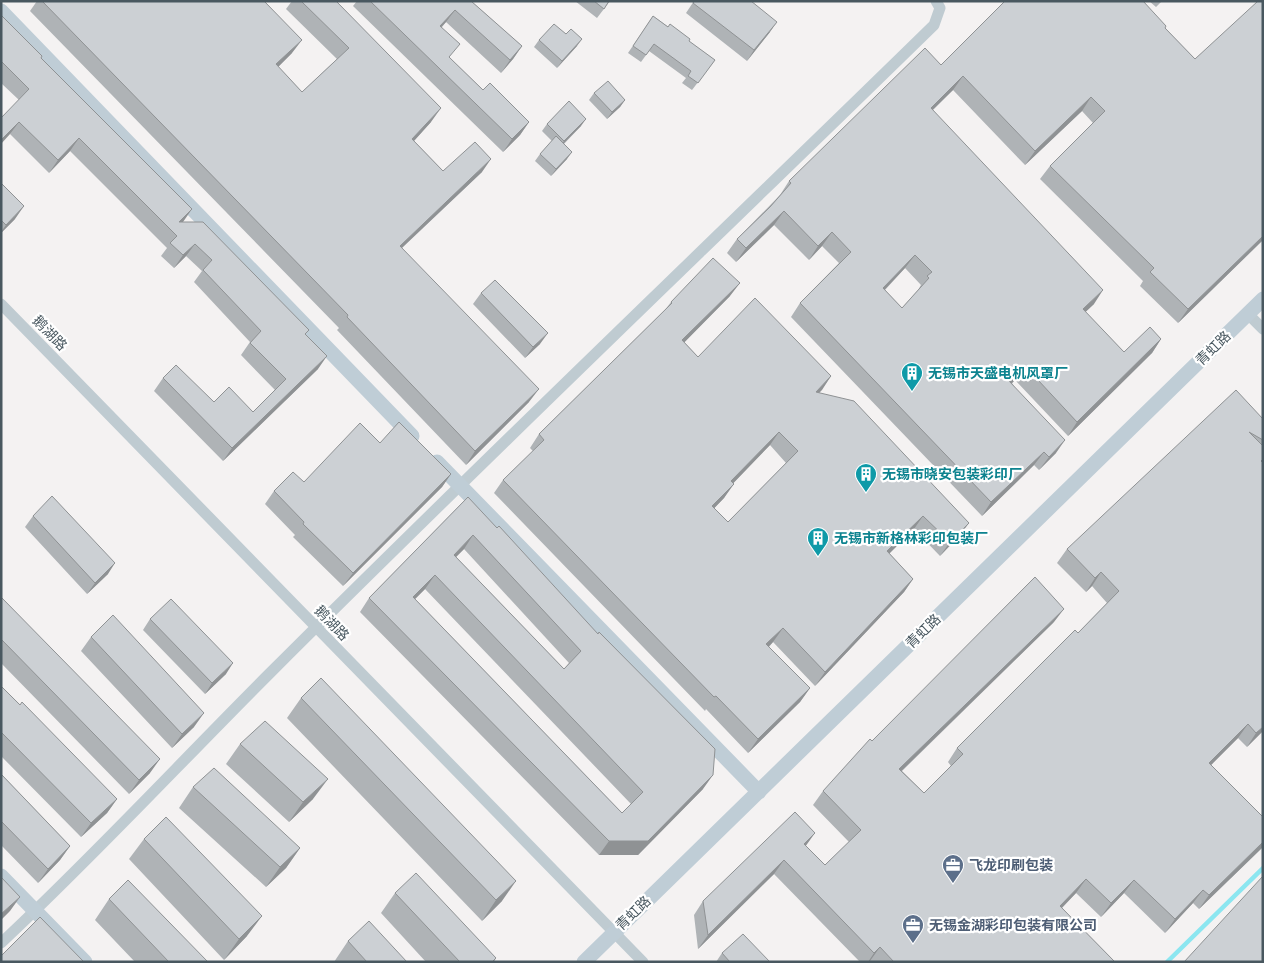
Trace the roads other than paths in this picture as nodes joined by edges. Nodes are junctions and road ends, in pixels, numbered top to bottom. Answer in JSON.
{"nodes":[{"id":1,"x":936,"y":1,"type":"edge"},
{"id":2,"x":1,"y":10,"type":"edge"},
{"id":3,"x":1263,"y":299,"type":"edge"},
{"id":4,"x":1,"y":304,"type":"edge"},
{"id":5,"x":1248,"y":314,"type":"junction"},
{"id":6,"x":1263,"y":329,"type":"edge"},
{"id":7,"x":460,"y":485,"type":"junction"},
{"id":8,"x":316,"y":629,"type":"junction"},
{"id":9,"x":758,"y":792,"type":"junction"},
{"id":10,"x":1,"y":876,"type":"edge"},
{"id":11,"x":35,"y":911,"type":"junction"},
{"id":12,"x":614,"y":932,"type":"junction"},
{"id":13,"x":1,"y":943,"type":"edge"},
{"id":14,"x":84,"y":962,"type":"edge"},
{"id":15,"x":584,"y":962,"type":"edge"},
{"id":16,"x":643,"y":962,"type":"edge"}],
"edges":[{"from":1,"to":7,"type":"street"},
{"from":2,"to":7,"type":"street"},
{"from":3,"to":5,"type":"street","name":"青虹路"},
{"from":4,"to":8,"type":"street","name":"鹅湖路"},
{"from":5,"to":6,"type":"street"},
{"from":5,"to":9,"type":"street","name":"青虹路"},
{"from":7,"to":8,"type":"street"},
{"from":7,"to":9,"type":"street"},
{"from":8,"to":11,"type":"street"},
{"from":8,"to":12,"type":"street","name":"鹅湖路"},
{"from":9,"to":12,"type":"street","name":"青虹路"},
{"from":10,"to":11,"type":"street"},
{"from":11,"to":13,"type":"street"},
{"from":11,"to":14,"type":"street"},
{"from":12,"to":15,"type":"street","name":"青虹路"},
{"from":12,"to":16,"type":"street","name":"鹅湖路"}]}
